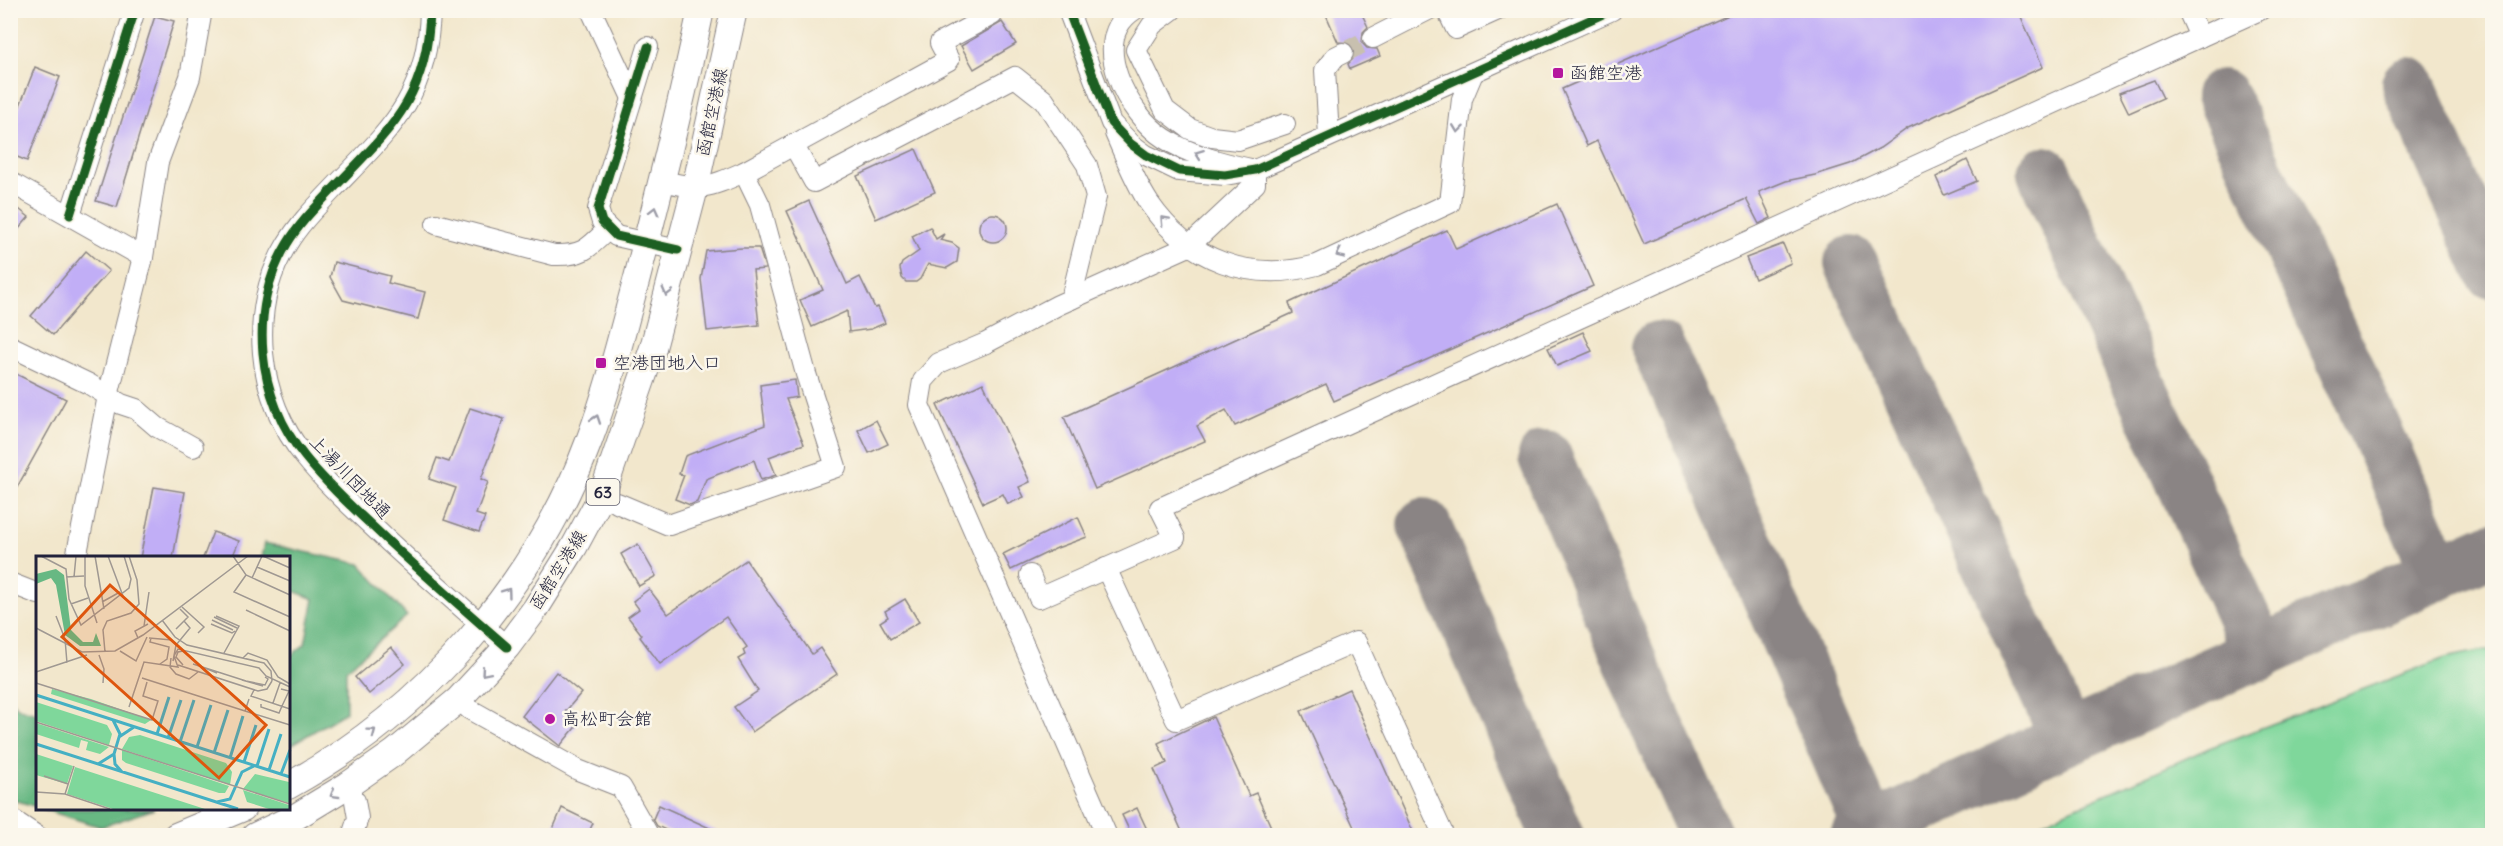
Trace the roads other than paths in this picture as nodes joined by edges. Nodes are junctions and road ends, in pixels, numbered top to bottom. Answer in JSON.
{"nodes":[{"id":1,"x":135,"y":10,"type":"edge"},
{"id":2,"x":202,"y":10,"type":"edge"},
{"id":3,"x":430,"y":10,"type":"edge"},
{"id":4,"x":591,"y":10,"type":"edge"},
{"id":5,"x":701,"y":10,"type":"edge"},
{"id":6,"x":734,"y":10,"type":"edge"},
{"id":7,"x":993,"y":10,"type":"edge"},
{"id":8,"x":1068,"y":10,"type":"edge"},
{"id":9,"x":1134,"y":10,"type":"edge"},
{"id":10,"x":1172,"y":10,"type":"edge"},
{"id":11,"x":1428,"y":10,"type":"edge"},
{"id":12,"x":1447,"y":10,"type":"edge"},
{"id":13,"x":1498,"y":10,"type":"edge"},
{"id":14,"x":1612,"y":10,"type":"edge"},
{"id":15,"x":2188,"y":10,"type":"edge"},
{"id":16,"x":2260,"y":10,"type":"edge"},
{"id":17,"x":2200,"y":37,"type":"junction"},
{"id":18,"x":1372,"y":38,"type":"tunnel mouth"},
{"id":19,"x":648,"y":46,"type":"dead end"},
{"id":20,"x":1343,"y":53,"type":"tunnel mouth"},
{"id":21,"x":1473,"y":74,"type":"junction"},
{"id":22,"x":632,"y":98,"type":"junction"},
{"id":23,"x":1111,"y":123,"type":"junction"},
{"id":24,"x":1285,"y":124,"type":"dead end"},
{"id":25,"x":1329,"y":136,"type":"junction"},
{"id":26,"x":793,"y":144,"type":"junction"},
{"id":27,"x":1255,"y":170,"type":"junction"},
{"id":28,"x":744,"y":172,"type":"junction"},
{"id":29,"x":662,"y":181,"type":"junction"},
{"id":30,"x":10,"y":182,"type":"edge"},
{"id":31,"x":695,"y":188,"type":"junction"},
{"id":32,"x":70,"y":215,"type":"junction"},
{"id":33,"x":436,"y":224,"type":"dead end"},
{"id":34,"x":607,"y":230,"type":"junction"},
{"id":35,"x":646,"y":244,"type":"junction"},
{"id":36,"x":1189,"y":246,"type":"junction"},
{"id":37,"x":678,"y":250,"type":"junction"},
{"id":38,"x":143,"y":257,"type":"junction"},
{"id":39,"x":1071,"y":299,"type":"junction"},
{"id":40,"x":10,"y":346,"type":"edge"},
{"id":41,"x":108,"y":396,"type":"junction"},
{"id":42,"x":193,"y":447,"type":"dead end"},
{"id":43,"x":616,"y":503,"type":"dead end"},
{"id":44,"x":76,"y":556,"type":"edge"},
{"id":45,"x":1106,"y":568,"type":"junction"},
{"id":46,"x":1030,"y":575,"type":"dead end"},
{"id":47,"x":10,"y":583,"type":"edge"},
{"id":48,"x":36,"y":593,"type":"edge"},
{"id":49,"x":482,"y":625,"type":"junction"},
{"id":50,"x":507,"y":647,"type":"junction"},
{"id":51,"x":469,"y":709,"type":"dead end"},
{"id":52,"x":290,"y":785,"type":"edge"},
{"id":53,"x":355,"y":801,"type":"dead end"},
{"id":54,"x":238,"y":810,"type":"edge"},
{"id":55,"x":10,"y":818,"type":"edge"},
{"id":56,"x":37,"y":836,"type":"edge"},
{"id":57,"x":176,"y":836,"type":"edge"},
{"id":58,"x":255,"y":836,"type":"edge"},
{"id":59,"x":352,"y":836,"type":"edge"},
{"id":60,"x":649,"y":836,"type":"edge"},
{"id":61,"x":1107,"y":836,"type":"edge"},
{"id":62,"x":1444,"y":836,"type":"edge"}],
"edges":[{"from":1,"to":32,"type":"street"},
{"from":2,"to":38,"type":"street"},
{"from":3,"to":49,"type":"street","name":"上湯川団地通"},
{"from":4,"to":22,"type":"street"},
{"from":5,"to":29,"type":"main road","name":"函館空港線","number":"63"},
{"from":6,"to":31,"type":"main road","name":"函館空港線","number":"63"},
{"from":7,"to":26,"type":"street"},
{"from":8,"to":23,"type":"street"},
{"from":27,"to":9,"type":"street","one_way":true},
{"from":10,"to":24,"type":"street"},
{"from":11,"to":18,"type":"street"},
{"from":12,"to":13,"type":"street"},
{"from":14,"to":21,"type":"street"},
{"from":15,"to":17,"type":"street"},
{"from":16,"to":17,"type":"street"},
{"from":17,"to":45,"type":"street"},
{"from":19,"to":22,"type":"street"},
{"from":20,"to":25,"type":"street"},
{"from":21,"to":25,"type":"street"},
{"from":21,"to":36,"type":"street","one_way":true},
{"from":22,"to":34,"type":"street"},
{"from":23,"to":27,"type":"street"},
{"from":36,"to":23,"type":"street","one_way":true},
{"from":25,"to":27,"type":"street"},
{"from":26,"to":28,"type":"street"},
{"from":26,"to":39,"type":"street"},
{"from":27,"to":36,"type":"street"},
{"from":28,"to":31,"type":"street"},
{"from":28,"to":43,"type":"street"},
{"from":29,"to":31,"type":"street"},
{"from":35,"to":29,"type":"main road","name":"函館空港線","number":"63","one_way":true},
{"from":30,"to":32,"type":"street"},
{"from":31,"to":37,"type":"main road","name":"函館空港線","number":"63"},
{"from":32,"to":38,"type":"street"},
{"from":33,"to":34,"type":"street"},
{"from":34,"to":35,"type":"street"},
{"from":35,"to":37,"type":"street"},
{"from":49,"to":35,"type":"main road","name":"函館空港線","number":"63","one_way":true},
{"from":36,"to":39,"type":"street"},
{"from":37,"to":50,"type":"main road","name":"函館空港線","number":"63","one_way":true},
{"from":38,"to":41,"type":"street"},
{"from":39,"to":61,"type":"street"},
{"from":40,"to":41,"type":"street"},
{"from":41,"to":42,"type":"street"},
{"from":41,"to":44,"type":"street"},
{"from":45,"to":46,"type":"street"},
{"from":45,"to":62,"type":"street"},
{"from":47,"to":48,"type":"street"},
{"from":49,"to":50,"type":"street","name":"上湯川団地通"},
{"from":52,"to":49,"type":"main road","name":"函館空港線","number":"63","one_way":true},
{"from":50,"to":58,"type":"main road","name":"函館空港線","number":"63","one_way":true},
{"from":51,"to":60,"type":"street"},
{"from":53,"to":59,"type":"street"},
{"from":54,"to":57,"type":"main road"},
{"from":55,"to":56,"type":"street"}]}
